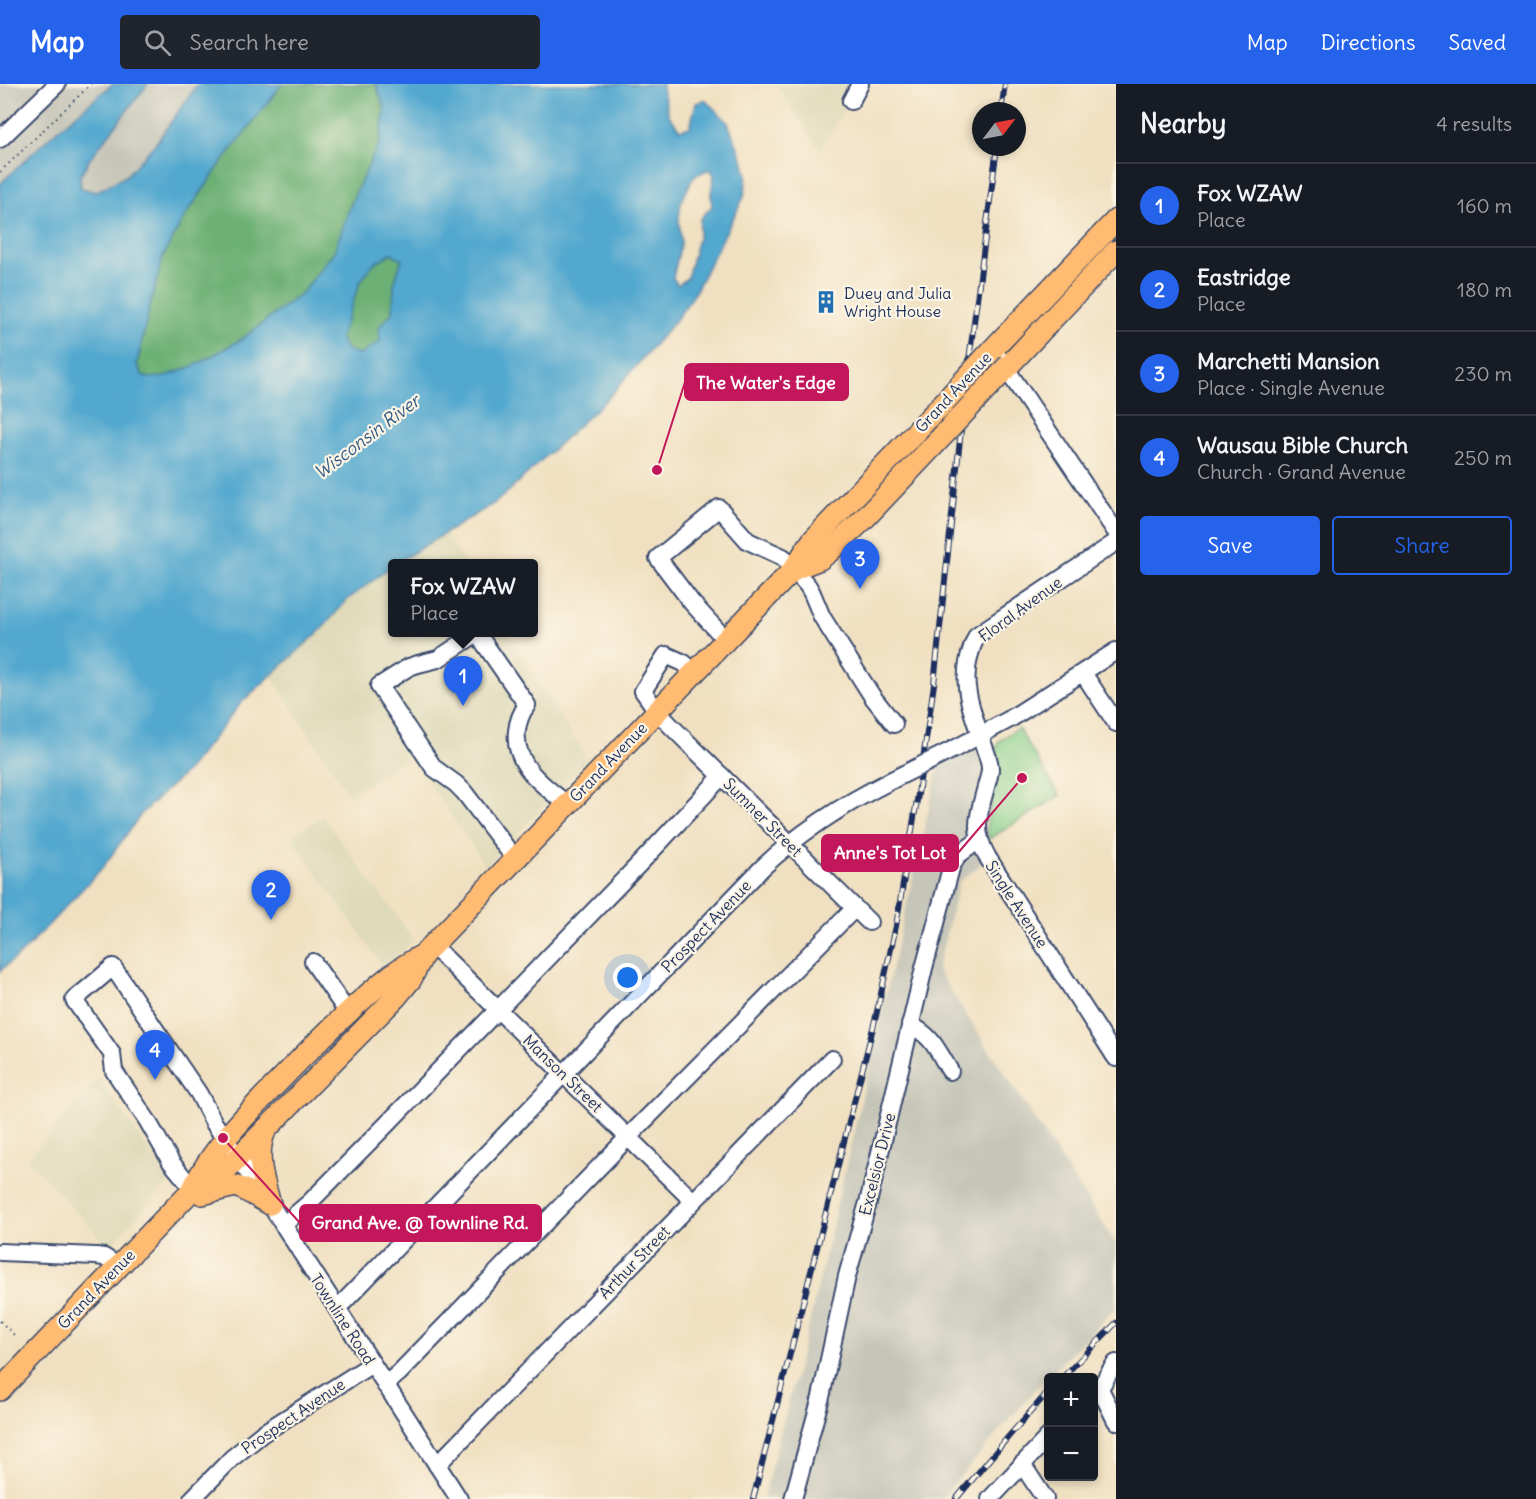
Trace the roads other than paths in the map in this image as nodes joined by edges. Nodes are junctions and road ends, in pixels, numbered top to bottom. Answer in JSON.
{"nodes":[{"id":1,"x":57,"y":84,"type":"edge"},
{"id":2,"x":860,"y":84,"type":"edge"},
{"id":3,"x":851,"y":101,"type":"dead end"},
{"id":4,"x":0,"y":139,"type":"edge"},
{"id":5,"x":1116,"y":220,"type":"edge"},
{"id":6,"x":1116,"y":251,"type":"edge"},
{"id":7,"x":993,"y":348,"type":"junction"},
{"id":8,"x":1001,"y":373,"type":"junction"},
{"id":9,"x":1116,"y":532,"type":"edge"},
{"id":10,"x":1116,"y":542,"type":"edge"},
{"id":11,"x":794,"y":569,"type":"junction"},
{"id":12,"x":471,"y":637,"type":"edge"},
{"id":13,"x":480,"y":637,"type":"edge"},
{"id":14,"x":726,"y":640,"type":"junction"},
{"id":15,"x":1116,"y":651,"type":"edge"},
{"id":16,"x":1083,"y":673,"type":"junction"},
{"id":17,"x":694,"y":674,"type":"junction"},
{"id":18,"x":657,"y":711,"type":"junction"},
{"id":19,"x":1116,"y":723,"type":"edge"},
{"id":20,"x":894,"y":724,"type":"dead end"},
{"id":21,"x":980,"y":735,"type":"junction"},
{"id":22,"x":722,"y":776,"type":"junction"},
{"id":23,"x":567,"y":804,"type":"junction"},
{"id":24,"x":979,"y":840,"type":"junction"},
{"id":25,"x":790,"y":843,"type":"junction"},
{"id":26,"x":515,"y":859,"type":"junction"},
{"id":27,"x":855,"y":908,"type":"junction"},
{"id":28,"x":869,"y":922,"type":"dead end"},
{"id":29,"x":427,"y":950,"type":"junction"},
{"id":30,"x":314,"y":962,"type":"dead end"},
{"id":31,"x":497,"y":1009,"type":"junction"},
{"id":32,"x":348,"y":1013,"type":"junction"},
{"id":33,"x":910,"y":1025,"type":"junction"},
{"id":34,"x":1113,"y":1048,"type":"edge"},
{"id":35,"x":832,"y":1059,"type":"dead end"},
{"id":36,"x":950,"y":1071,"type":"dead end"},
{"id":37,"x":564,"y":1074,"type":"junction"},
{"id":38,"x":268,"y":1127,"type":"junction"},
{"id":39,"x":628,"y":1137,"type":"junction"},
{"id":40,"x":232,"y":1149,"type":"junction"},
{"id":41,"x":188,"y":1194,"type":"junction"},
{"id":42,"x":693,"y":1201,"type":"junction"},
{"id":43,"x":270,"y":1204,"type":"junction"},
{"id":44,"x":283,"y":1226,"type":"junction"},
{"id":45,"x":0,"y":1252,"type":"edge"},
{"id":46,"x":118,"y":1266,"type":"junction"},
{"id":47,"x":337,"y":1309,"type":"junction"},
{"id":48,"x":1116,"y":1362,"type":"edge"},
{"id":49,"x":372,"y":1364,"type":"junction"},
{"id":50,"x":19,"y":1371,"type":"junction"},
{"id":51,"x":0,"y":1383,"type":"edge"},
{"id":52,"x":385,"y":1384,"type":"junction"},
{"id":53,"x":0,"y":1390,"type":"edge"},
{"id":54,"x":1098,"y":1390,"type":"edge"},
{"id":55,"x":1098,"y":1394,"type":"edge"},
{"id":56,"x":1116,"y":1421,"type":"edge"},
{"id":57,"x":1044,"y":1441,"type":"edge"},
{"id":58,"x":1022,"y":1464,"type":"junction"},
{"id":59,"x":437,"y":1465,"type":"junction"},
{"id":60,"x":192,"y":1499,"type":"edge"},
{"id":61,"x":459,"y":1499,"type":"edge"},
{"id":62,"x":794,"y":1499,"type":"edge"},
{"id":63,"x":990,"y":1499,"type":"edge"},
{"id":64,"x":1045,"y":1499,"type":"edge"}],
"edges":[{"from":1,"to":4,"type":"street"},
{"from":2,"to":3,"type":"street"},
{"from":5,"to":7,"type":"main road","name":"Grand Avenue"},
{"from":6,"to":8,"type":"main road","name":"Grand Avenue"},
{"from":7,"to":8,"type":"street"},
{"from":7,"to":11,"type":"main road","name":"Grand Avenue","bridge":true},
{"from":8,"to":9,"type":"street"},
{"from":8,"to":11,"type":"main road","name":"Grand Avenue","bridge":true},
{"from":10,"to":21,"type":"street","name":"Floral Avenue"},
{"from":11,"to":14,"type":"main road","name":"Grand Avenue"},
{"from":11,"to":14,"type":"street"},
{"from":11,"to":20,"type":"street"},
{"from":12,"to":26,"type":"street"},
{"from":13,"to":23,"type":"street"},
{"from":14,"to":17,"type":"main road","name":"Grand Avenue"},
{"from":15,"to":16,"type":"street","name":"Prospect Avenue"},
{"from":16,"to":19,"type":"street"},
{"from":16,"to":21,"type":"street","name":"Prospect Avenue"},
{"from":17,"to":18,"type":"main road","name":"Grand Avenue"},
{"from":17,"to":18,"type":"street"},
{"from":18,"to":22,"type":"street","name":"Sumner Street"},
{"from":18,"to":23,"type":"main road","name":"Grand Avenue"},
{"from":21,"to":24,"type":"street","name":"Single Avenue"},
{"from":21,"to":25,"type":"street","name":"Prospect Avenue","bridge":true},
{"from":22,"to":25,"type":"street","name":"Sumner Street"},
{"from":22,"to":31,"type":"street"},
{"from":23,"to":26,"type":"main road","name":"Grand Avenue"},
{"from":24,"to":33,"type":"street","name":"Excelsior Drive"},
{"from":24,"to":34,"type":"street","name":"Single Avenue"},
{"from":25,"to":27,"type":"street","name":"Sumner Street"},
{"from":25,"to":37,"type":"street","name":"Prospect Avenue"},
{"from":26,"to":29,"type":"main road","name":"Grand Avenue"},
{"from":27,"to":28,"type":"street","name":"Sumner Street"},
{"from":27,"to":39,"type":"street"},
{"from":29,"to":31,"type":"street","name":"Manson Street"},
{"from":29,"to":32,"type":"main road","name":"Grand Avenue"},
{"from":29,"to":38,"type":"main road","name":"Grand Avenue"},
{"from":30,"to":32,"type":"street"},
{"from":31,"to":37,"type":"street","name":"Manson Street"},
{"from":31,"to":44,"type":"street"},
{"from":32,"to":40,"type":"main road","name":"Grand Avenue"},
{"from":33,"to":36,"type":"street"},
{"from":33,"to":62,"type":"street","name":"Excelsior Drive"},
{"from":35,"to":42,"type":"street","name":"Arthur Street"},
{"from":37,"to":39,"type":"street","name":"Manson Street"},
{"from":37,"to":47,"type":"street","name":"Prospect Avenue"},
{"from":38,"to":40,"type":"main road","name":"Grand Avenue"},
{"from":38,"to":43,"type":"main road"},
{"from":39,"to":42,"type":"street","name":"Manson Street"},
{"from":39,"to":52,"type":"street"},
{"from":40,"to":41,"type":"main road","name":"Grand Avenue"},
{"from":40,"to":41,"type":"street","name":"Townline Road"},
{"from":40,"to":43,"type":"street","name":"Townline Road"},
{"from":41,"to":43,"type":"main road"},
{"from":41,"to":46,"type":"main road","name":"Grand Avenue"},
{"from":42,"to":59,"type":"street","name":"Arthur Street"},
{"from":43,"to":44,"type":"street","name":"Townline Road"},
{"from":44,"to":47,"type":"street","name":"Townline Road"},
{"from":45,"to":46,"type":"street"},
{"from":46,"to":50,"type":"main road","name":"Grand Avenue"},
{"from":47,"to":49,"type":"street","name":"Townline Road"},
{"from":48,"to":54,"type":"street"},
{"from":49,"to":52,"type":"street","name":"Townline Road"},
{"from":49,"to":60,"type":"street","name":"Prospect Avenue"},
{"from":50,"to":51,"type":"street"},
{"from":50,"to":53,"type":"main road","name":"Grand Avenue"},
{"from":52,"to":59,"type":"street","name":"Townline Road"},
{"from":55,"to":56,"type":"street"},
{"from":57,"to":58,"type":"street"},
{"from":58,"to":63,"type":"street"},
{"from":58,"to":64,"type":"street"},
{"from":59,"to":61,"type":"street","name":"Townline Road"}]}
